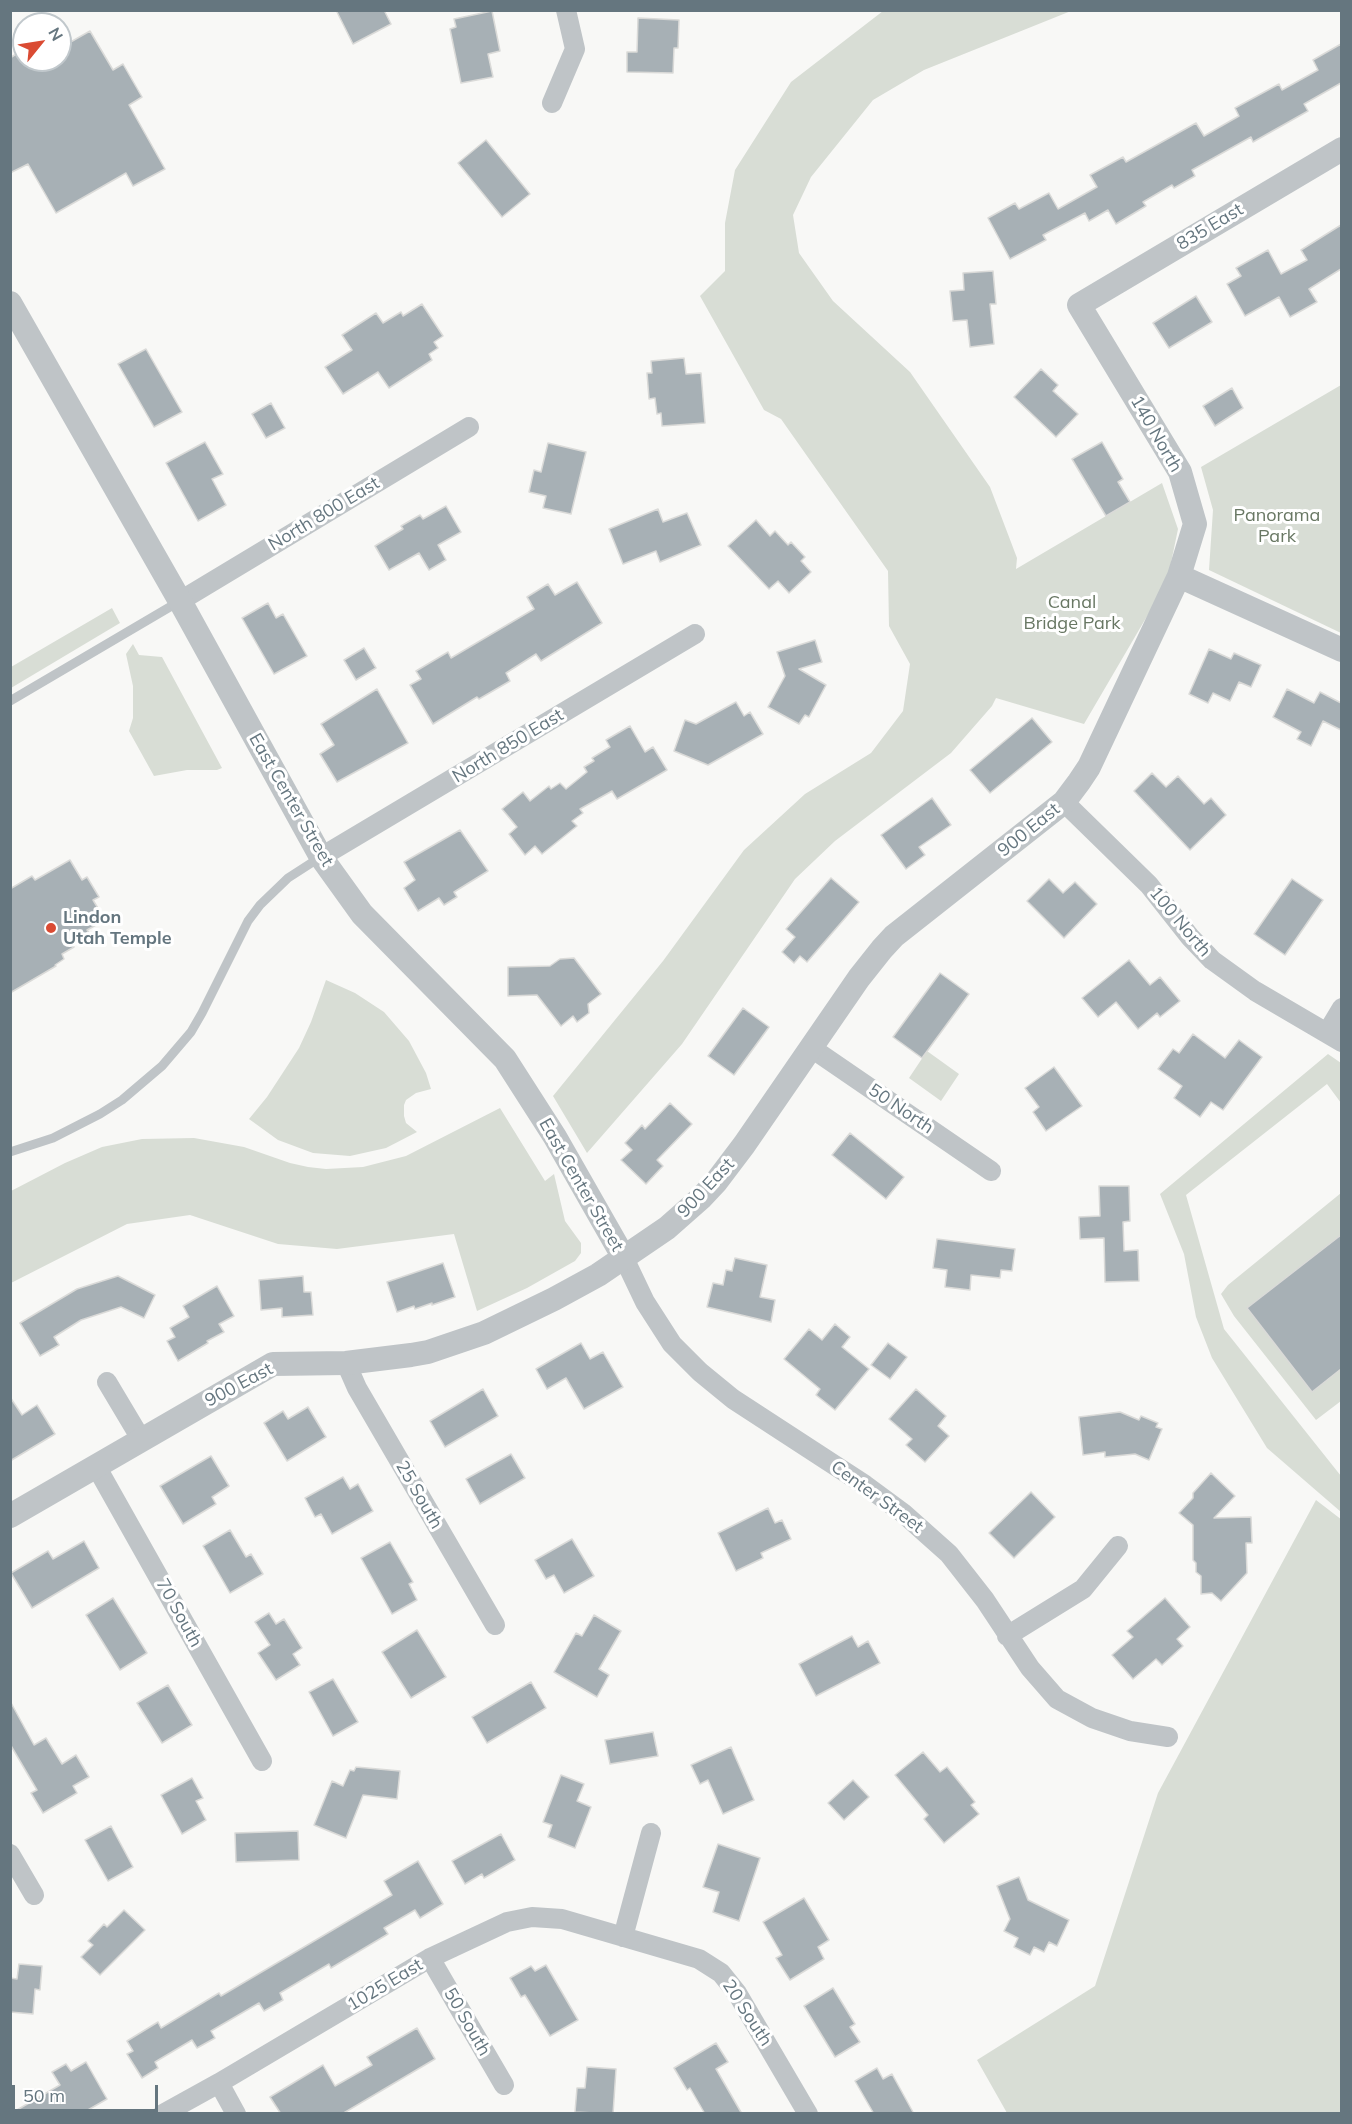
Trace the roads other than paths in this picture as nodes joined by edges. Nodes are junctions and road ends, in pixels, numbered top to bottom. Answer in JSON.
{"nodes":[{"id":1,"x":566,"y":10,"type":"edge"},
{"id":2,"x":552,"y":104,"type":"dead end"},
{"id":3,"x":1341,"y":149,"type":"edge"},
{"id":4,"x":10,"y":303,"type":"edge"},
{"id":5,"x":1079,"y":305,"type":"joint"},
{"id":6,"x":469,"y":428,"type":"dead end"},
{"id":7,"x":1179,"y":576,"type":"junction"},
{"id":8,"x":180,"y":601,"type":"junction"},
{"id":9,"x":695,"y":634,"type":"dead end"},
{"id":10,"x":1341,"y":650,"type":"edge"},
{"id":11,"x":10,"y":701,"type":"edge"},
{"id":12,"x":1064,"y":802,"type":"junction"},
{"id":13,"x":321,"y":857,"type":"junction"},
{"id":14,"x":1341,"y":1008,"type":"edge"},
{"id":15,"x":1334,"y":1037,"type":"edge"},
{"id":16,"x":810,"y":1047,"type":"junction"},
{"id":17,"x":10,"y":1152,"type":"edge"},
{"id":18,"x":991,"y":1171,"type":"dead end"},
{"id":19,"x":624,"y":1258,"type":"junction"},
{"id":20,"x":346,"y":1364,"type":"junction"},
{"id":21,"x":107,"y":1382,"type":"dead end"},
{"id":22,"x":141,"y":1439,"type":"junction"},
{"id":23,"x":96,"y":1466,"type":"junction"},
{"id":24,"x":10,"y":1516,"type":"edge"},
{"id":25,"x":1118,"y":1546,"type":"dead end"},
{"id":26,"x":495,"y":1625,"type":"dead end"},
{"id":27,"x":1007,"y":1636,"type":"junction"},
{"id":28,"x":1168,"y":1737,"type":"dead end"},
{"id":29,"x":262,"y":1761,"type":"dead end"},
{"id":30,"x":651,"y":1833,"type":"dead end"},
{"id":31,"x":10,"y":1854,"type":"edge"},
{"id":32,"x":34,"y":1895,"type":"dead end"},
{"id":33,"x":622,"y":1937,"type":"junction"},
{"id":34,"x":430,"y":1958,"type":"junction"},
{"id":35,"x":219,"y":2083,"type":"junction"},
{"id":36,"x":504,"y":2085,"type":"dead end"},
{"id":37,"x":163,"y":2114,"type":"edge"},
{"id":38,"x":236,"y":2114,"type":"edge"},
{"id":39,"x":808,"y":2114,"type":"edge"}],
"edges":[{"from":1,"to":2,"type":"street"},
{"from":3,"to":5,"type":"street","name":"835 East"},
{"from":4,"to":8,"type":"street","name":"East Center Street"},
{"from":5,"to":7,"type":"street","name":"140 North"},
{"from":6,"to":8,"type":"street","name":"North 800 East"},
{"from":7,"to":10,"type":"street"},
{"from":7,"to":12,"type":"street","name":"900 East"},
{"from":8,"to":11,"type":"lane"},
{"from":8,"to":13,"type":"street","name":"East Center Street"},
{"from":9,"to":13,"type":"street","name":"North 850 East"},
{"from":12,"to":15,"type":"street","name":"100 North"},
{"from":12,"to":16,"type":"street","name":"900 East"},
{"from":13,"to":17,"type":"lane"},
{"from":13,"to":19,"type":"street","name":"East Center Street"},
{"from":14,"to":15,"type":"street"},
{"from":16,"to":18,"type":"street","name":"50 North"},
{"from":16,"to":19,"type":"street","name":"900 East"},
{"from":19,"to":20,"type":"street","name":"900 East"},
{"from":19,"to":27,"type":"street","name":"Center Street"},
{"from":20,"to":22,"type":"street","name":"900 East"},
{"from":20,"to":26,"type":"street","name":"25 South"},
{"from":21,"to":22,"type":"street"},
{"from":22,"to":23,"type":"street","name":"900 East"},
{"from":23,"to":24,"type":"street","name":"900 East"},
{"from":23,"to":29,"type":"street","name":"70 South"},
{"from":25,"to":27,"type":"street"},
{"from":27,"to":28,"type":"street","name":"Center Street"},
{"from":30,"to":33,"type":"street"},
{"from":31,"to":32,"type":"street"},
{"from":33,"to":34,"type":"street","name":"1025 East"},
{"from":33,"to":39,"type":"street","name":"20 South"},
{"from":34,"to":35,"type":"street","name":"1025 East"},
{"from":34,"to":36,"type":"street","name":"50 South"},
{"from":35,"to":37,"type":"street","name":"1025 East"},
{"from":35,"to":38,"type":"street"}]}
